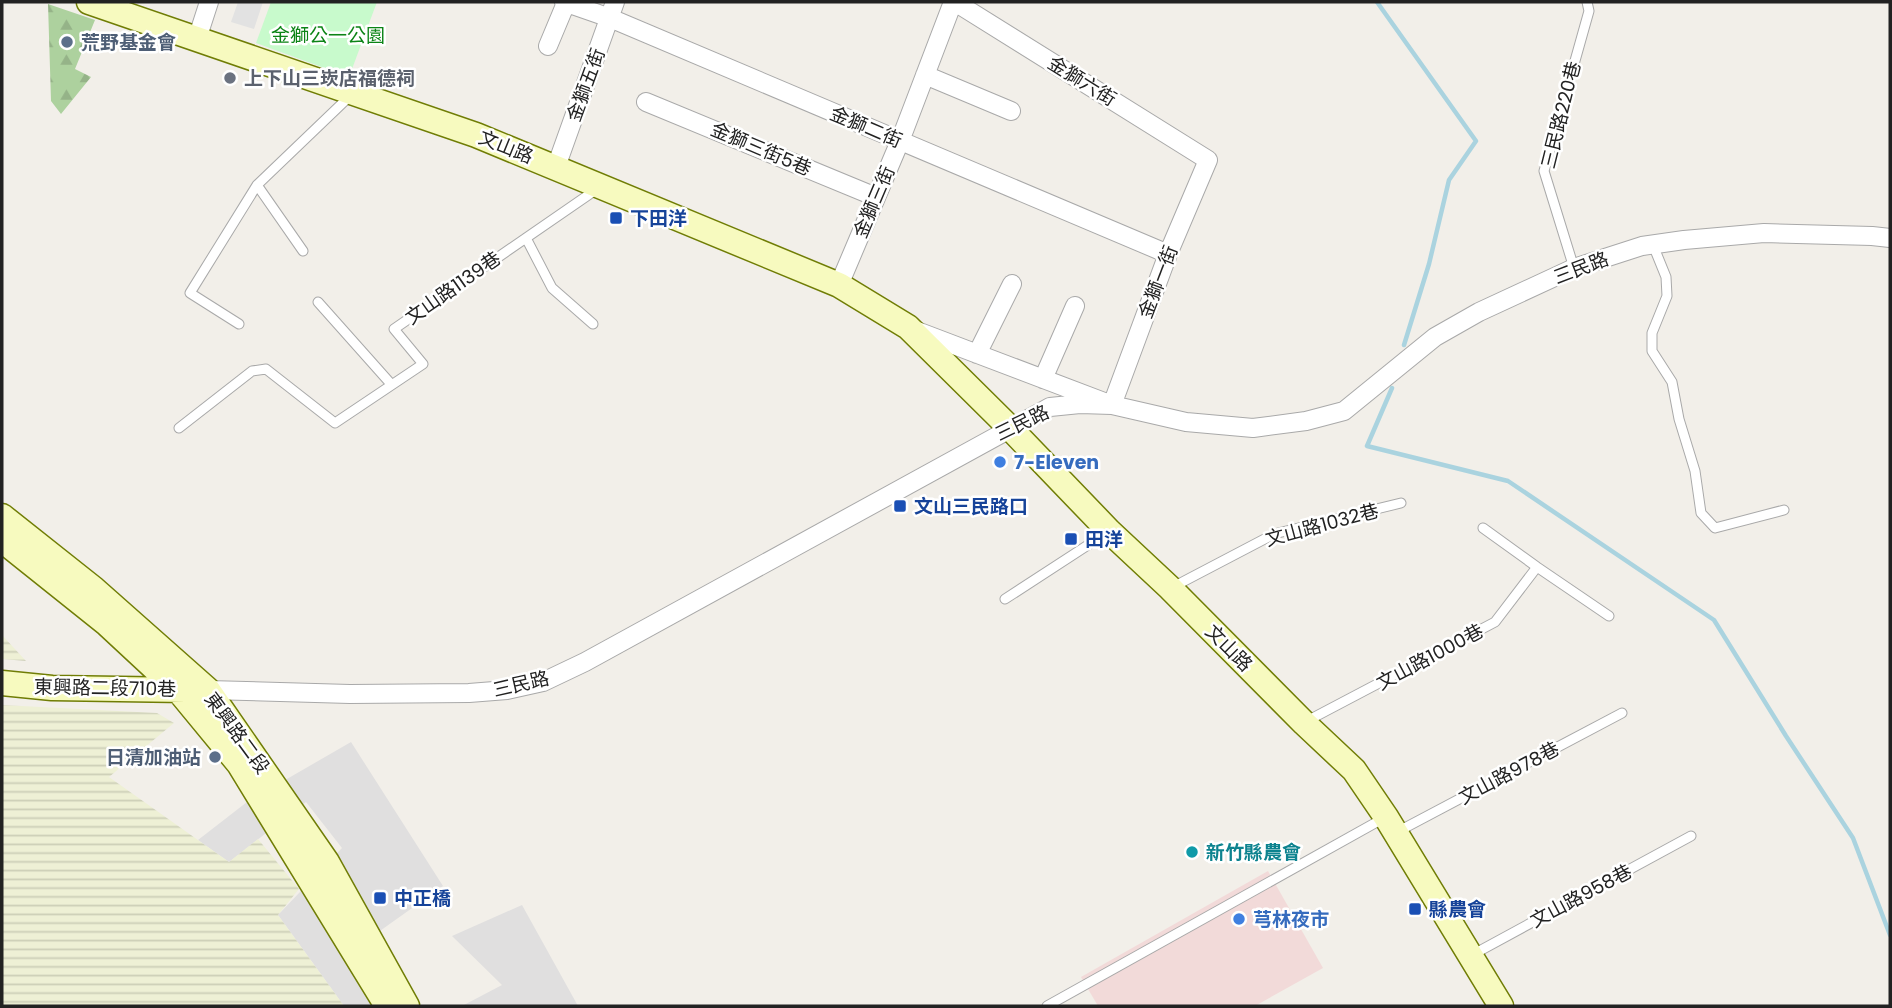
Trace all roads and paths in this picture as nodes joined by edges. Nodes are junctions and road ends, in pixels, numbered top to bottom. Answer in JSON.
{"nodes":[{"id":1,"x":89,"y":2,"type":"edge"},
{"id":2,"x":209,"y":2,"type":"edge"},
{"id":3,"x":565,"y":2,"type":"edge"},
{"id":4,"x":954,"y":2,"type":"edge"},
{"id":5,"x":1587,"y":2,"type":"edge"},
{"id":6,"x":612,"y":10,"type":"edge"},
{"id":7,"x":197,"y":39,"type":"junction"},
{"id":8,"x":548,"y":46,"type":"dead end"},
{"id":9,"x":925,"y":75,"type":"junction"},
{"id":10,"x":354,"y":93,"type":"junction"},
{"id":11,"x":646,"y":102,"type":"dead end"},
{"id":12,"x":1011,"y":111,"type":"dead end"},
{"id":13,"x":900,"y":141,"type":"junction"},
{"id":14,"x":1208,"y":160,"type":"joint"},
{"id":15,"x":556,"y":167,"type":"junction"},
{"id":16,"x":257,"y":185,"type":"junction"},
{"id":17,"x":601,"y":187,"type":"junction"},
{"id":18,"x":876,"y":197,"type":"junction"},
{"id":19,"x":526,"y":238,"type":"junction"},
{"id":20,"x":1890,"y":238,"type":"edge"},
{"id":21,"x":1654,"y":245,"type":"junction"},
{"id":22,"x":303,"y":251,"type":"dead end"},
{"id":23,"x":1168,"y":254,"type":"junction"},
{"id":24,"x":1574,"y":268,"type":"junction"},
{"id":25,"x":1012,"y":284,"type":"dead end"},
{"id":26,"x":839,"y":285,"type":"junction"},
{"id":27,"x":318,"y":302,"type":"dead end"},
{"id":28,"x":1075,"y":306,"type":"dead end"},
{"id":29,"x":239,"y":324,"type":"dead end"},
{"id":30,"x":593,"y":324,"type":"dead end"},
{"id":31,"x":908,"y":327,"type":"junction"},
{"id":32,"x":977,"y":354,"type":"junction"},
{"id":33,"x":1043,"y":379,"type":"junction"},
{"id":34,"x":391,"y":384,"type":"junction"},
{"id":35,"x":1112,"y":405,"type":"junction"},
{"id":36,"x":179,"y":428,"type":"dead end"},
{"id":37,"x":1010,"y":428,"type":"junction"},
{"id":38,"x":1401,"y":503,"type":"dead end"},
{"id":39,"x":1784,"y":510,"type":"dead end"},
{"id":40,"x":2,"y":516,"type":"edge"},
{"id":41,"x":1483,"y":528,"type":"dead end"},
{"id":42,"x":1109,"y":531,"type":"junction"},
{"id":43,"x":2,"y":540,"type":"edge"},
{"id":44,"x":1537,"y":567,"type":"junction"},
{"id":45,"x":1170,"y":588,"type":"junction"},
{"id":46,"x":1005,"y":599,"type":"dead end"},
{"id":47,"x":1609,"y":616,"type":"dead end"},
{"id":48,"x":2,"y":683,"type":"edge"},
{"id":49,"x":178,"y":690,"type":"junction"},
{"id":50,"x":208,"y":690,"type":"junction"},
{"id":51,"x":1622,"y":713,"type":"dead end"},
{"id":52,"x":1304,"y":723,"type":"junction"},
{"id":53,"x":1390,"y":825,"type":"junction"},
{"id":54,"x":1691,"y":836,"type":"dead end"},
{"id":55,"x":1470,"y":956,"type":"junction"},
{"id":56,"x":387,"y":1006,"type":"edge"},
{"id":57,"x":407,"y":1006,"type":"edge"},
{"id":58,"x":1047,"y":1006,"type":"edge"},
{"id":59,"x":1501,"y":1006,"type":"edge"}],
"edges":[{"from":1,"to":7,"type":"main road","name":"文山路"},
{"from":2,"to":7,"type":"street"},
{"from":3,"to":6,"type":"street","name":"金獅二街"},
{"from":3,"to":8,"type":"street"},
{"from":4,"to":9,"type":"street","name":"金獅三街"},
{"from":4,"to":14,"type":"street","name":"金獅六街"},
{"from":5,"to":24,"type":"lane","name":"三民路220巷"},
{"from":6,"to":13,"type":"street","name":"金獅二街"},
{"from":6,"to":15,"type":"street","name":"金獅五街"},
{"from":7,"to":10,"type":"main road","name":"文山路"},
{"from":9,"to":12,"type":"street"},
{"from":9,"to":13,"type":"street","name":"金獅三街"},
{"from":10,"to":15,"type":"main road","name":"文山路"},
{"from":10,"to":16,"type":"lane"},
{"from":11,"to":18,"type":"street","name":"金獅三街5巷"},
{"from":13,"to":18,"type":"street","name":"金獅三街"},
{"from":13,"to":23,"type":"street","name":"金獅二街"},
{"from":14,"to":23,"type":"street","name":"金獅一街"},
{"from":15,"to":17,"type":"main road","name":"文山路"},
{"from":16,"to":22,"type":"lane"},
{"from":16,"to":29,"type":"lane"},
{"from":17,"to":19,"type":"lane","name":"文山路1139巷"},
{"from":17,"to":26,"type":"main road","name":"文山路"},
{"from":18,"to":26,"type":"street","name":"金獅三街"},
{"from":19,"to":30,"type":"lane"},
{"from":19,"to":34,"type":"lane","name":"文山路1139巷"},
{"from":20,"to":21,"type":"street","name":"三民路"},
{"from":21,"to":24,"type":"street","name":"三民路"},
{"from":21,"to":39,"type":"lane"},
{"from":23,"to":35,"type":"street","name":"金獅一街"},
{"from":24,"to":35,"type":"street","name":"三民路"},
{"from":25,"to":32,"type":"street"},
{"from":26,"to":31,"type":"main road","name":"文山路"},
{"from":27,"to":34,"type":"lane"},
{"from":28,"to":33,"type":"street"},
{"from":31,"to":32,"type":"street","name":"文山路"},
{"from":31,"to":37,"type":"main road","name":"文山路"},
{"from":32,"to":33,"type":"street","name":"文山路"},
{"from":33,"to":35,"type":"street","name":"文山路"},
{"from":34,"to":36,"type":"lane","name":"文山路1139巷"},
{"from":35,"to":37,"type":"street","name":"三民路"},
{"from":37,"to":42,"type":"main road","name":"文山路"},
{"from":37,"to":50,"type":"street","name":"三民路"},
{"from":38,"to":45,"type":"lane","name":"文山路1032巷"},
{"from":40,"to":50,"type":"main road","name":"東興路二段"},
{"from":41,"to":44,"type":"lane"},
{"from":42,"to":45,"type":"main road","name":"文山路"},
{"from":42,"to":46,"type":"lane"},
{"from":43,"to":49,"type":"main road","name":"東興路二段"},
{"from":44,"to":47,"type":"lane"},
{"from":44,"to":52,"type":"lane","name":"文山路1000巷"},
{"from":45,"to":52,"type":"main road","name":"文山路"},
{"from":48,"to":49,"type":"main road","name":"東興路二段710巷"},
{"from":49,"to":50,"type":"main road","name":"東興路二段710巷"},
{"from":49,"to":56,"type":"main road","name":"東興路二段"},
{"from":50,"to":57,"type":"main road","name":"東興路二段"},
{"from":51,"to":53,"type":"lane","name":"文山路978巷"},
{"from":52,"to":53,"type":"main road","name":"文山路"},
{"from":53,"to":55,"type":"main road","name":"文山路"},
{"from":53,"to":58,"type":"lane","name":"文山路978巷"},
{"from":54,"to":55,"type":"lane","name":"文山路958巷"},
{"from":55,"to":59,"type":"main road","name":"文山路"}]}
